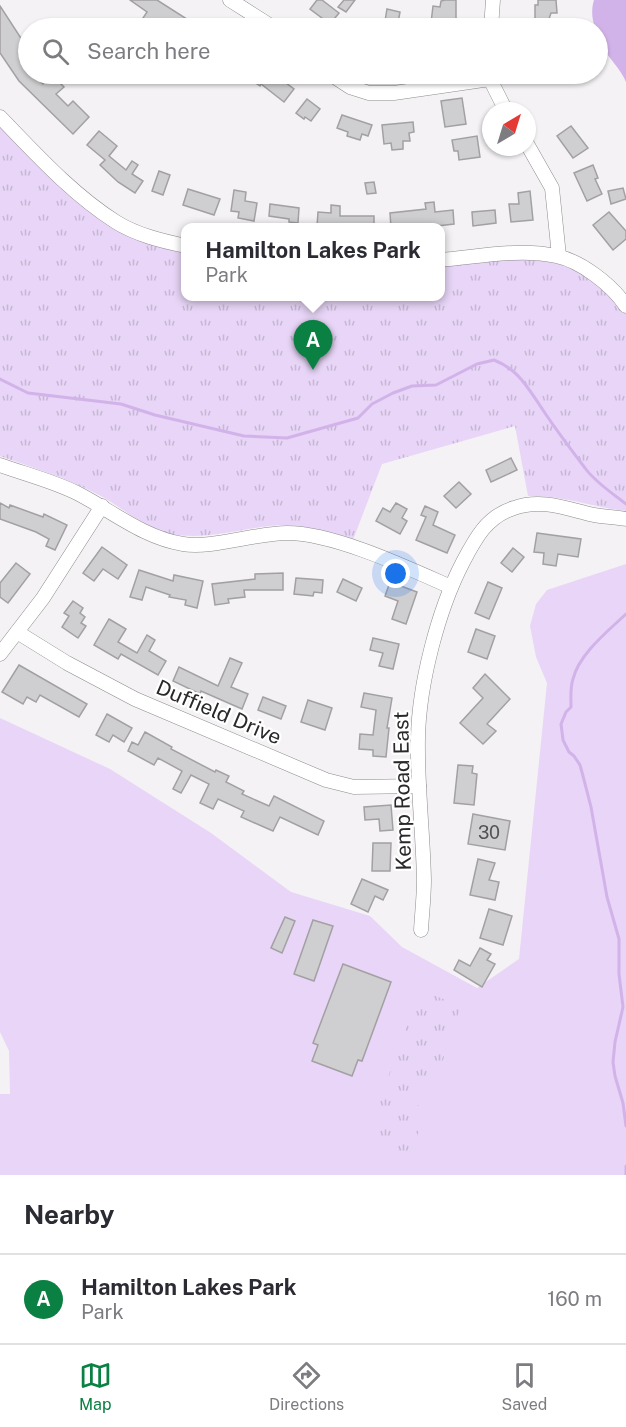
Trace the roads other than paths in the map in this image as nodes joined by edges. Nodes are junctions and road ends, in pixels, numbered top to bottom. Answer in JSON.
{"nodes":[{"id":1,"x":230,"y":0,"type":"edge"},
{"id":2,"x":493,"y":0,"type":"edge"},
{"id":3,"x":258,"y":18,"type":"edge"},
{"id":4,"x":491,"y":18,"type":"edge"},
{"id":5,"x":345,"y":84,"type":"edge"},
{"id":6,"x":445,"y":84,"type":"edge"},
{"id":7,"x":494,"y":84,"type":"edge"},
{"id":8,"x":502,"y":102,"type":"edge"},
{"id":9,"x":0,"y":117,"type":"edge"},
{"id":10,"x":534,"y":156,"type":"edge"},
{"id":11,"x":181,"y":245,"type":"edge"},
{"id":12,"x":559,"y":256,"type":"junction"},
{"id":13,"x":445,"y":260,"type":"edge"},
{"id":14,"x":626,"y":306,"type":"edge"},
{"id":15,"x":0,"y":465,"type":"edge"},
{"id":16,"x":102,"y":506,"type":"junction"},
{"id":17,"x":626,"y":519,"type":"edge"},
{"id":18,"x":451,"y":587,"type":"junction"},
{"id":19,"x":17,"y":632,"type":"junction"},
{"id":20,"x":0,"y":654,"type":"edge"},
{"id":21,"x":419,"y":786,"type":"junction"},
{"id":22,"x":422,"y":930,"type":"dead end"}],
"edges":[{"from":1,"to":3,"type":"street"},
{"from":2,"to":4,"type":"street"},
{"from":5,"to":6,"type":"street"},
{"from":7,"to":8,"type":"street"},
{"from":9,"to":11,"type":"street"},
{"from":10,"to":12,"type":"street"},
{"from":12,"to":13,"type":"street"},
{"from":12,"to":14,"type":"street"},
{"from":15,"to":16,"type":"street"},
{"from":16,"to":18,"type":"street"},
{"from":16,"to":19,"type":"street"},
{"from":17,"to":18,"type":"street","name":"Kemp Road East"},
{"from":18,"to":21,"type":"street","name":"Kemp Road East"},
{"from":19,"to":20,"type":"street"},
{"from":19,"to":21,"type":"street","name":"Duffield Drive"},
{"from":21,"to":22,"type":"street","name":"Kemp Road East"}]}
